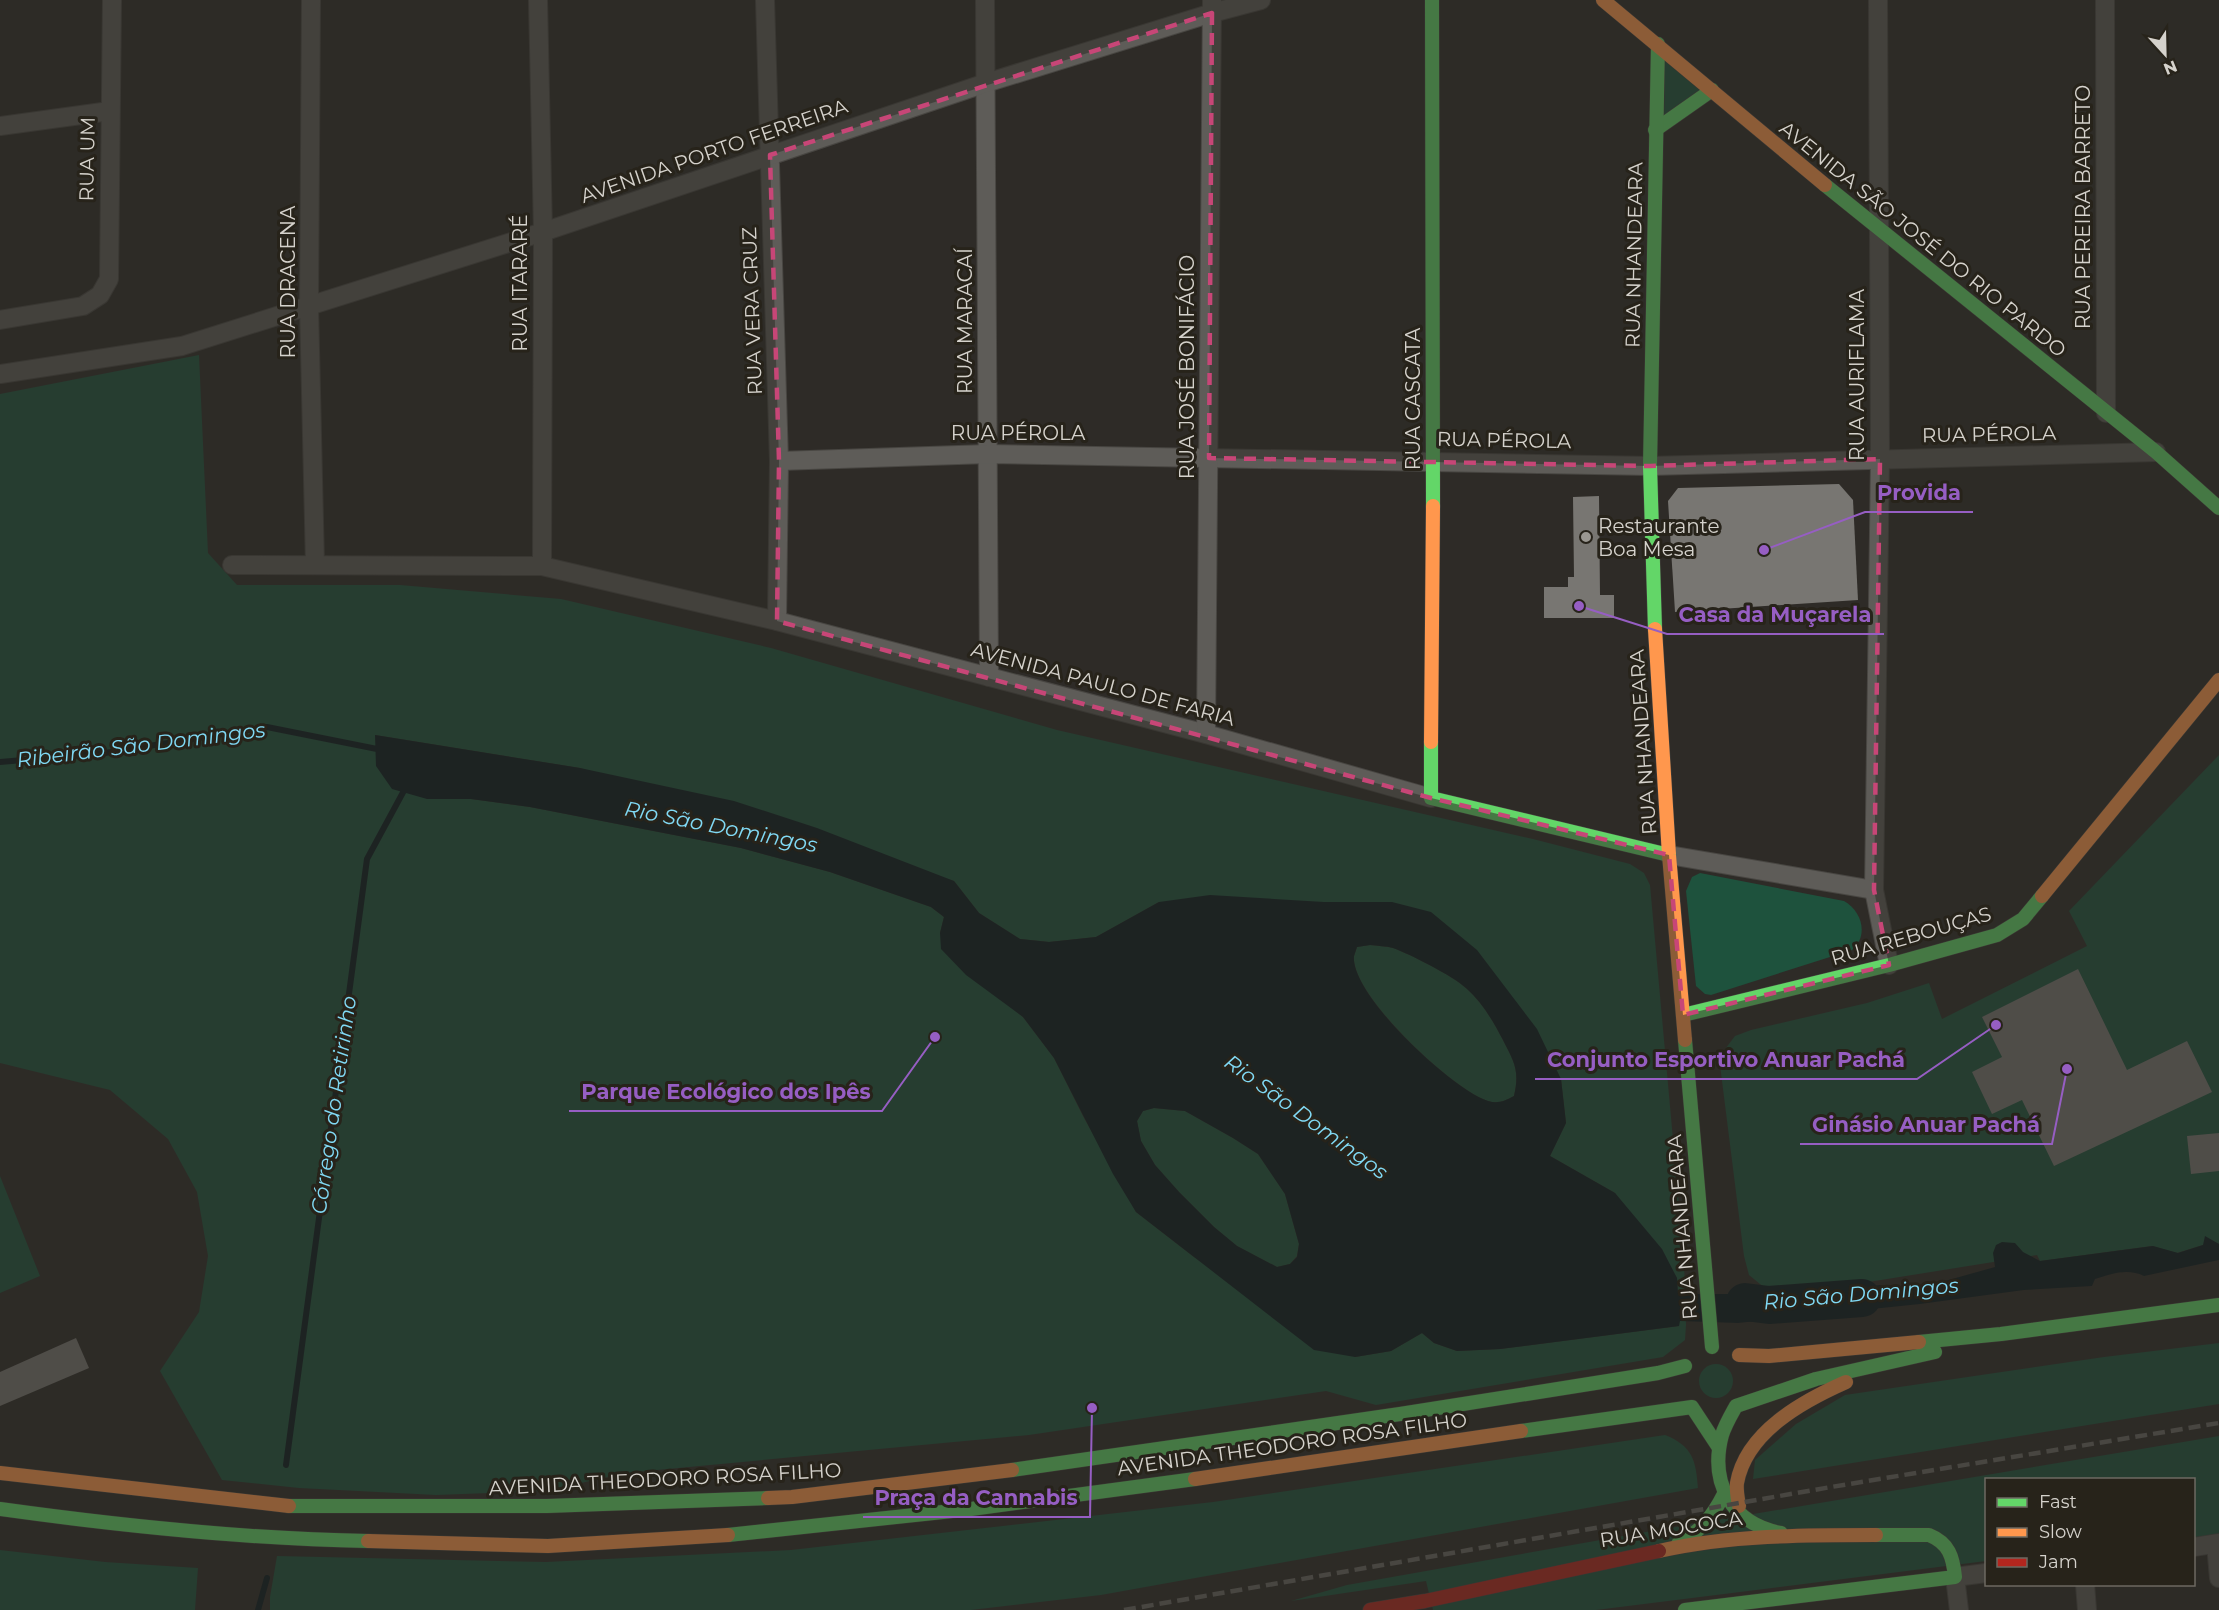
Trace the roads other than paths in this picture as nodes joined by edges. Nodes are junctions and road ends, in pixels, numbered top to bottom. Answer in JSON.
{"nodes":[{"id":1,"x":112,"y":0,"type":"edge"},
{"id":2,"x":310,"y":0,"type":"edge"},
{"id":3,"x":538,"y":0,"type":"edge"},
{"id":4,"x":765,"y":0,"type":"edge"},
{"id":5,"x":985,"y":0,"type":"edge"},
{"id":6,"x":1261,"y":0,"type":"edge"},
{"id":7,"x":1432,"y":0,"type":"edge"},
{"id":8,"x":1603,"y":0,"type":"edge"},
{"id":9,"x":1878,"y":0,"type":"edge"},
{"id":10,"x":2105,"y":0,"type":"edge"},
{"id":11,"x":1212,"y":7,"type":"edge"},
{"id":12,"x":1658,"y":44,"type":"junction"},
{"id":13,"x":986,"y":83,"type":"junction"},
{"id":14,"x":1712,"y":90,"type":"junction"},
{"id":15,"x":110,"y":111,"type":"junction"},
{"id":16,"x":0,"y":126,"type":"edge"},
{"id":17,"x":1655,"y":130,"type":"junction"},
{"id":18,"x":770,"y":155,"type":"junction"},
{"id":19,"x":1879,"y":230,"type":"junction"},
{"id":20,"x":543,"y":232,"type":"junction"},
{"id":21,"x":309,"y":306,"type":"junction"},
{"id":22,"x":0,"y":320,"type":"edge"},
{"id":23,"x":0,"y":374,"type":"edge"},
{"id":24,"x":2106,"y":413,"type":"junction"},
{"id":25,"x":2156,"y":452,"type":"junction"},
{"id":26,"x":988,"y":454,"type":"junction"},
{"id":27,"x":1209,"y":458,"type":"junction"},
{"id":28,"x":1880,"y":459,"type":"junction"},
{"id":29,"x":1433,"y":460,"type":"junction"},
{"id":30,"x":779,"y":461,"type":"junction"},
{"id":31,"x":1650,"y":466,"type":"junction"},
{"id":32,"x":2219,"y":508,"type":"edge"},
{"id":33,"x":232,"y":565,"type":"dead end"},
{"id":34,"x":315,"y":565,"type":"junction"},
{"id":35,"x":542,"y":566,"type":"junction"},
{"id":36,"x":777,"y":621,"type":"junction"},
{"id":37,"x":989,"y":677,"type":"junction"},
{"id":38,"x":2219,"y":680,"type":"edge"},
{"id":39,"x":1206,"y":734,"type":"junction"},
{"id":40,"x":1431,"y":798,"type":"junction"},
{"id":41,"x":1669,"y":855,"type":"junction"},
{"id":42,"x":1874,"y":890,"type":"junction"},
{"id":43,"x":1889,"y":965,"type":"junction"},
{"id":44,"x":1683,"y":1016,"type":"junction"},
{"id":45,"x":2219,"y":1305,"type":"edge"},
{"id":46,"x":2001,"y":1334,"type":"junction"},
{"id":47,"x":1712,"y":1347,"type":"junction"},
{"id":48,"x":1897,"y":1362,"type":"junction"},
{"id":49,"x":1685,"y":1366,"type":"junction"},
{"id":50,"x":1747,"y":1387,"type":"dead end"},
{"id":51,"x":1736,"y":1406,"type":"junction"},
{"id":52,"x":1692,"y":1407,"type":"junction"},
{"id":53,"x":1300,"y":1428,"type":"junction"},
{"id":54,"x":1719,"y":1448,"type":"junction"},
{"id":55,"x":1198,"y":1460,"type":"junction"},
{"id":56,"x":1304,"y":1464,"type":"junction"},
{"id":57,"x":0,"y":1473,"type":"edge"},
{"id":58,"x":87,"y":1492,"type":"junction"},
{"id":59,"x":1724,"y":1494,"type":"junction"},
{"id":60,"x":0,"y":1509,"type":"edge"},
{"id":61,"x":1741,"y":1514,"type":"junction"},
{"id":62,"x":84,"y":1521,"type":"junction"},
{"id":63,"x":1798,"y":1535,"type":"junction"},
{"id":64,"x":2218,"y":1544,"type":"edge"},
{"id":65,"x":2195,"y":1547,"type":"edge"},
{"id":66,"x":1667,"y":1549,"type":"junction"},
{"id":67,"x":1985,"y":1573,"type":"edge"},
{"id":68,"x":1955,"y":1577,"type":"junction"},
{"id":69,"x":2219,"y":1578,"type":"edge"},
{"id":70,"x":2085,"y":1586,"type":"edge"},
{"id":71,"x":1423,"y":1605,"type":"edge"},
{"id":72,"x":1729,"y":1607,"type":"edge"},
{"id":73,"x":1371,"y":1610,"type":"edge"},
{"id":74,"x":1685,"y":1610,"type":"edge"},
{"id":75,"x":1959,"y":1610,"type":"edge"},
{"id":76,"x":2087,"y":1610,"type":"edge"}],
"edges":[{"from":1,"to":15,"type":"street","name":"RUA UM"},
{"from":2,"to":21,"type":"street","name":"RUA DRACENA"},
{"from":3,"to":20,"type":"street","name":"RUA ITARARÉ"},
{"from":4,"to":18,"type":"street","name":"RUA VERA CRUZ"},
{"from":5,"to":13,"type":"street","name":"RUA MARACAÍ"},
{"from":6,"to":11,"type":"street","name":"AVENIDA PORTO FERREIRA"},
{"from":7,"to":29,"type":"main road","name":"RUA CASCATA"},
{"from":8,"to":12,"type":"main road","name":"AVENIDA SÃO JOSÉ DO RIO PARDO"},
{"from":9,"to":19,"type":"street","name":"RUA AURIFLAMA"},
{"from":10,"to":24,"type":"street","name":"RUA PEREIRA BARRETO"},
{"from":11,"to":13,"type":"street","name":"AVENIDA PORTO FERREIRA"},
{"from":11,"to":27,"type":"street","name":"RUA JOSÉ BONIFÁCIO"},
{"from":12,"to":14,"type":"main road","name":"AVENIDA SÃO JOSÉ DO RIO PARDO"},
{"from":12,"to":17,"type":"main road","name":"RUA NHANDEARA"},
{"from":13,"to":18,"type":"street","name":"AVENIDA PORTO FERREIRA"},
{"from":13,"to":26,"type":"street","name":"RUA MARACAÍ"},
{"from":14,"to":17,"type":"main road"},
{"from":14,"to":19,"type":"main road","name":"AVENIDA SÃO JOSÉ DO RIO PARDO"},
{"from":15,"to":16,"type":"street"},
{"from":15,"to":22,"type":"street","name":"RUA UM"},
{"from":17,"to":31,"type":"main road","name":"RUA NHANDEARA"},
{"from":18,"to":20,"type":"street","name":"AVENIDA PORTO FERREIRA"},
{"from":18,"to":30,"type":"street","name":"RUA VERA CRUZ"},
{"from":19,"to":24,"type":"main road","name":"AVENIDA SÃO JOSÉ DO RIO PARDO"},
{"from":19,"to":28,"type":"street","name":"RUA AURIFLAMA"},
{"from":20,"to":21,"type":"street","name":"AVENIDA PORTO FERREIRA"},
{"from":20,"to":35,"type":"street","name":"RUA ITARARÉ"},
{"from":21,"to":23,"type":"street","name":"AVENIDA PORTO FERREIRA"},
{"from":21,"to":34,"type":"street","name":"RUA DRACENA"},
{"from":24,"to":25,"type":"main road","name":"AVENIDA SÃO JOSÉ DO RIO PARDO"},
{"from":25,"to":28,"type":"street","name":"RUA PÉROLA"},
{"from":25,"to":32,"type":"main road","name":"AVENIDA SÃO JOSÉ DO RIO PARDO"},
{"from":26,"to":27,"type":"street","name":"RUA PÉROLA"},
{"from":26,"to":30,"type":"street","name":"RUA PÉROLA"},
{"from":26,"to":37,"type":"street","name":"RUA MARACAÍ"},
{"from":27,"to":29,"type":"street","name":"RUA PÉROLA"},
{"from":27,"to":39,"type":"street","name":"RUA JOSÉ BONIFÁCIO"},
{"from":28,"to":31,"type":"street","name":"RUA PÉROLA"},
{"from":28,"to":42,"type":"street","name":"RUA AURIFLAMA"},
{"from":29,"to":31,"type":"street","name":"RUA PÉROLA"},
{"from":29,"to":40,"type":"main road","name":"RUA CASCATA"},
{"from":30,"to":36,"type":"street","name":"RUA VERA CRUZ"},
{"from":31,"to":41,"type":"main road","name":"RUA NHANDEARA"},
{"from":33,"to":34,"type":"street","name":"AVENIDA PAULO DE FARIA"},
{"from":34,"to":35,"type":"street","name":"AVENIDA PAULO DE FARIA"},
{"from":35,"to":36,"type":"street","name":"AVENIDA PAULO DE FARIA"},
{"from":36,"to":37,"type":"street","name":"AVENIDA PAULO DE FARIA"},
{"from":37,"to":39,"type":"street","name":"AVENIDA PAULO DE FARIA"},
{"from":38,"to":43,"type":"main road","name":"RUA REBOUÇAS"},
{"from":39,"to":40,"type":"street","name":"AVENIDA PAULO DE FARIA"},
{"from":40,"to":41,"type":"main road","name":"AVENIDA PAULO DE FARIA"},
{"from":41,"to":42,"type":"street","name":"AVENIDA PAULO DE FARIA"},
{"from":41,"to":44,"type":"main road","name":"RUA NHANDEARA"},
{"from":42,"to":43,"type":"street","name":"RUA AURIFLAMA"},
{"from":43,"to":44,"type":"main road","name":"RUA REBOUÇAS"},
{"from":44,"to":47,"type":"main road","name":"RUA NHANDEARA"},
{"from":45,"to":46,"type":"main road"},
{"from":46,"to":47,"type":"main road"},
{"from":46,"to":48,"type":"main road"},
{"from":47,"to":49,"type":"main road"},
{"from":48,"to":51,"type":"main road"},
{"from":48,"to":61,"type":"main road"},
{"from":49,"to":52,"type":"main road"},
{"from":49,"to":53,"type":"main road","name":"AVENIDA THEODORO ROSA FILHO"},
{"from":50,"to":51,"type":"main road"},
{"from":51,"to":52,"type":"main road"},
{"from":51,"to":54,"type":"main road"},
{"from":52,"to":54,"type":"main road"},
{"from":52,"to":56,"type":"main road","name":"AVENIDA THEODORO ROSA FILHO"},
{"from":53,"to":55,"type":"main road","name":"AVENIDA THEODORO ROSA FILHO"},
{"from":53,"to":56,"type":"main road"},
{"from":54,"to":59,"type":"main road"},
{"from":55,"to":56,"type":"main road","name":"AVENIDA THEODORO ROSA FILHO"},
{"from":55,"to":58,"type":"main road","name":"AVENIDA THEODORO ROSA FILHO"},
{"from":55,"to":62,"type":"main road","name":"AVENIDA THEODORO ROSA FILHO"},
{"from":57,"to":58,"type":"main road","name":"AVENIDA THEODORO ROSA FILHO"},
{"from":58,"to":62,"type":"main road"},
{"from":59,"to":61,"type":"main road"},
{"from":59,"to":66,"type":"main road"},
{"from":60,"to":62,"type":"main road","name":"AVENIDA THEODORO ROSA FILHO"},
{"from":61,"to":63,"type":"main road"},
{"from":63,"to":66,"type":"main road","name":"RUA MOCOCA"},
{"from":63,"to":68,"type":"main road","name":"RUA MOCOCA"},
{"from":64,"to":65,"type":"street"},
{"from":64,"to":69,"type":"street"},
{"from":66,"to":71,"type":"main road","name":"RUA MOCOCA"},
{"from":67,"to":68,"type":"street"},
{"from":68,"to":72,"type":"main road"},
{"from":68,"to":75,"type":"street"},
{"from":70,"to":76,"type":"street"},
{"from":71,"to":73,"type":"main road","name":"RUA MOCOCA"},
{"from":72,"to":74,"type":"main road"}]}
